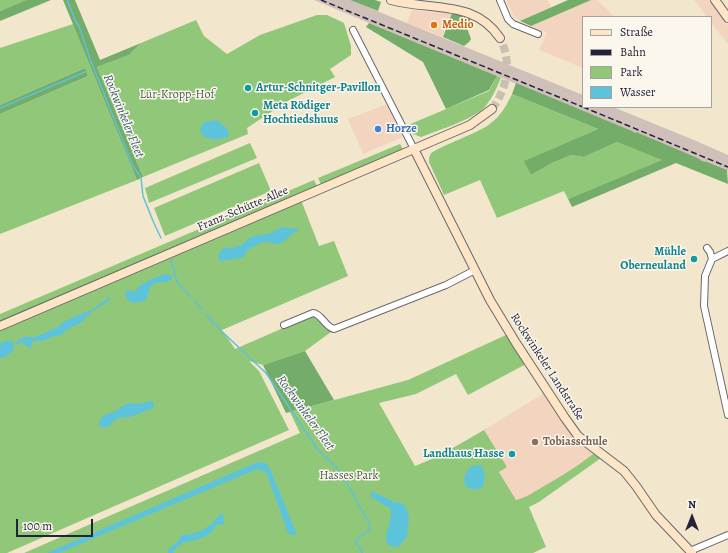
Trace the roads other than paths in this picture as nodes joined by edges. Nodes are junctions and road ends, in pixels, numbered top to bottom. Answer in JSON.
{"nodes":[{"id":1,"x":391,"y":0,"type":"edge"},
{"id":2,"x":500,"y":0,"type":"edge"},
{"id":3,"x":715,"y":0,"type":"edge"},
{"id":4,"x":455,"y":3,"type":"edge"},
{"id":5,"x":728,"y":18,"type":"edge"},
{"id":6,"x":353,"y":30,"type":"dead end"},
{"id":7,"x":538,"y":34,"type":"dead end"},
{"id":8,"x":500,"y":38,"type":"tunnel mouth"},
{"id":9,"x":492,"y":109,"type":"tunnel mouth"},
{"id":10,"x":414,"y":149,"type":"junction"},
{"id":11,"x":707,"y":248,"type":"dead end"},
{"id":12,"x":728,"y":251,"type":"edge"},
{"id":13,"x":712,"y":259,"type":"junction"},
{"id":14,"x":475,"y":270,"type":"junction"},
{"id":15,"x":284,"y":325,"type":"dead end"},
{"id":16,"x":0,"y":326,"type":"edge"},
{"id":17,"x":728,"y":415,"type":"edge"},
{"id":18,"x":728,"y":535,"type":"edge"},
{"id":19,"x":691,"y":552,"type":"edge"}],
"edges":[{"from":1,"to":4,"type":"main road"},
{"from":2,"to":7,"type":"street"},
{"from":3,"to":5,"type":"main road"},
{"from":4,"to":8,"type":"main road"},
{"from":6,"to":10,"type":"street","name":"Rockwinkeler Landstraße"},
{"from":9,"to":10,"type":"main road","name":"Franz-Schütte-Allee"},
{"from":10,"to":14,"type":"main road","name":"Rockwinkeler Landstraße"},
{"from":10,"to":16,"type":"main road","name":"Franz-Schütte-Allee"},
{"from":11,"to":13,"type":"street"},
{"from":12,"to":13,"type":"street"},
{"from":13,"to":17,"type":"street"},
{"from":14,"to":15,"type":"street"},
{"from":14,"to":19,"type":"main road","name":"Rockwinkeler Landstraße"},
{"from":18,"to":19,"type":"street"}]}
